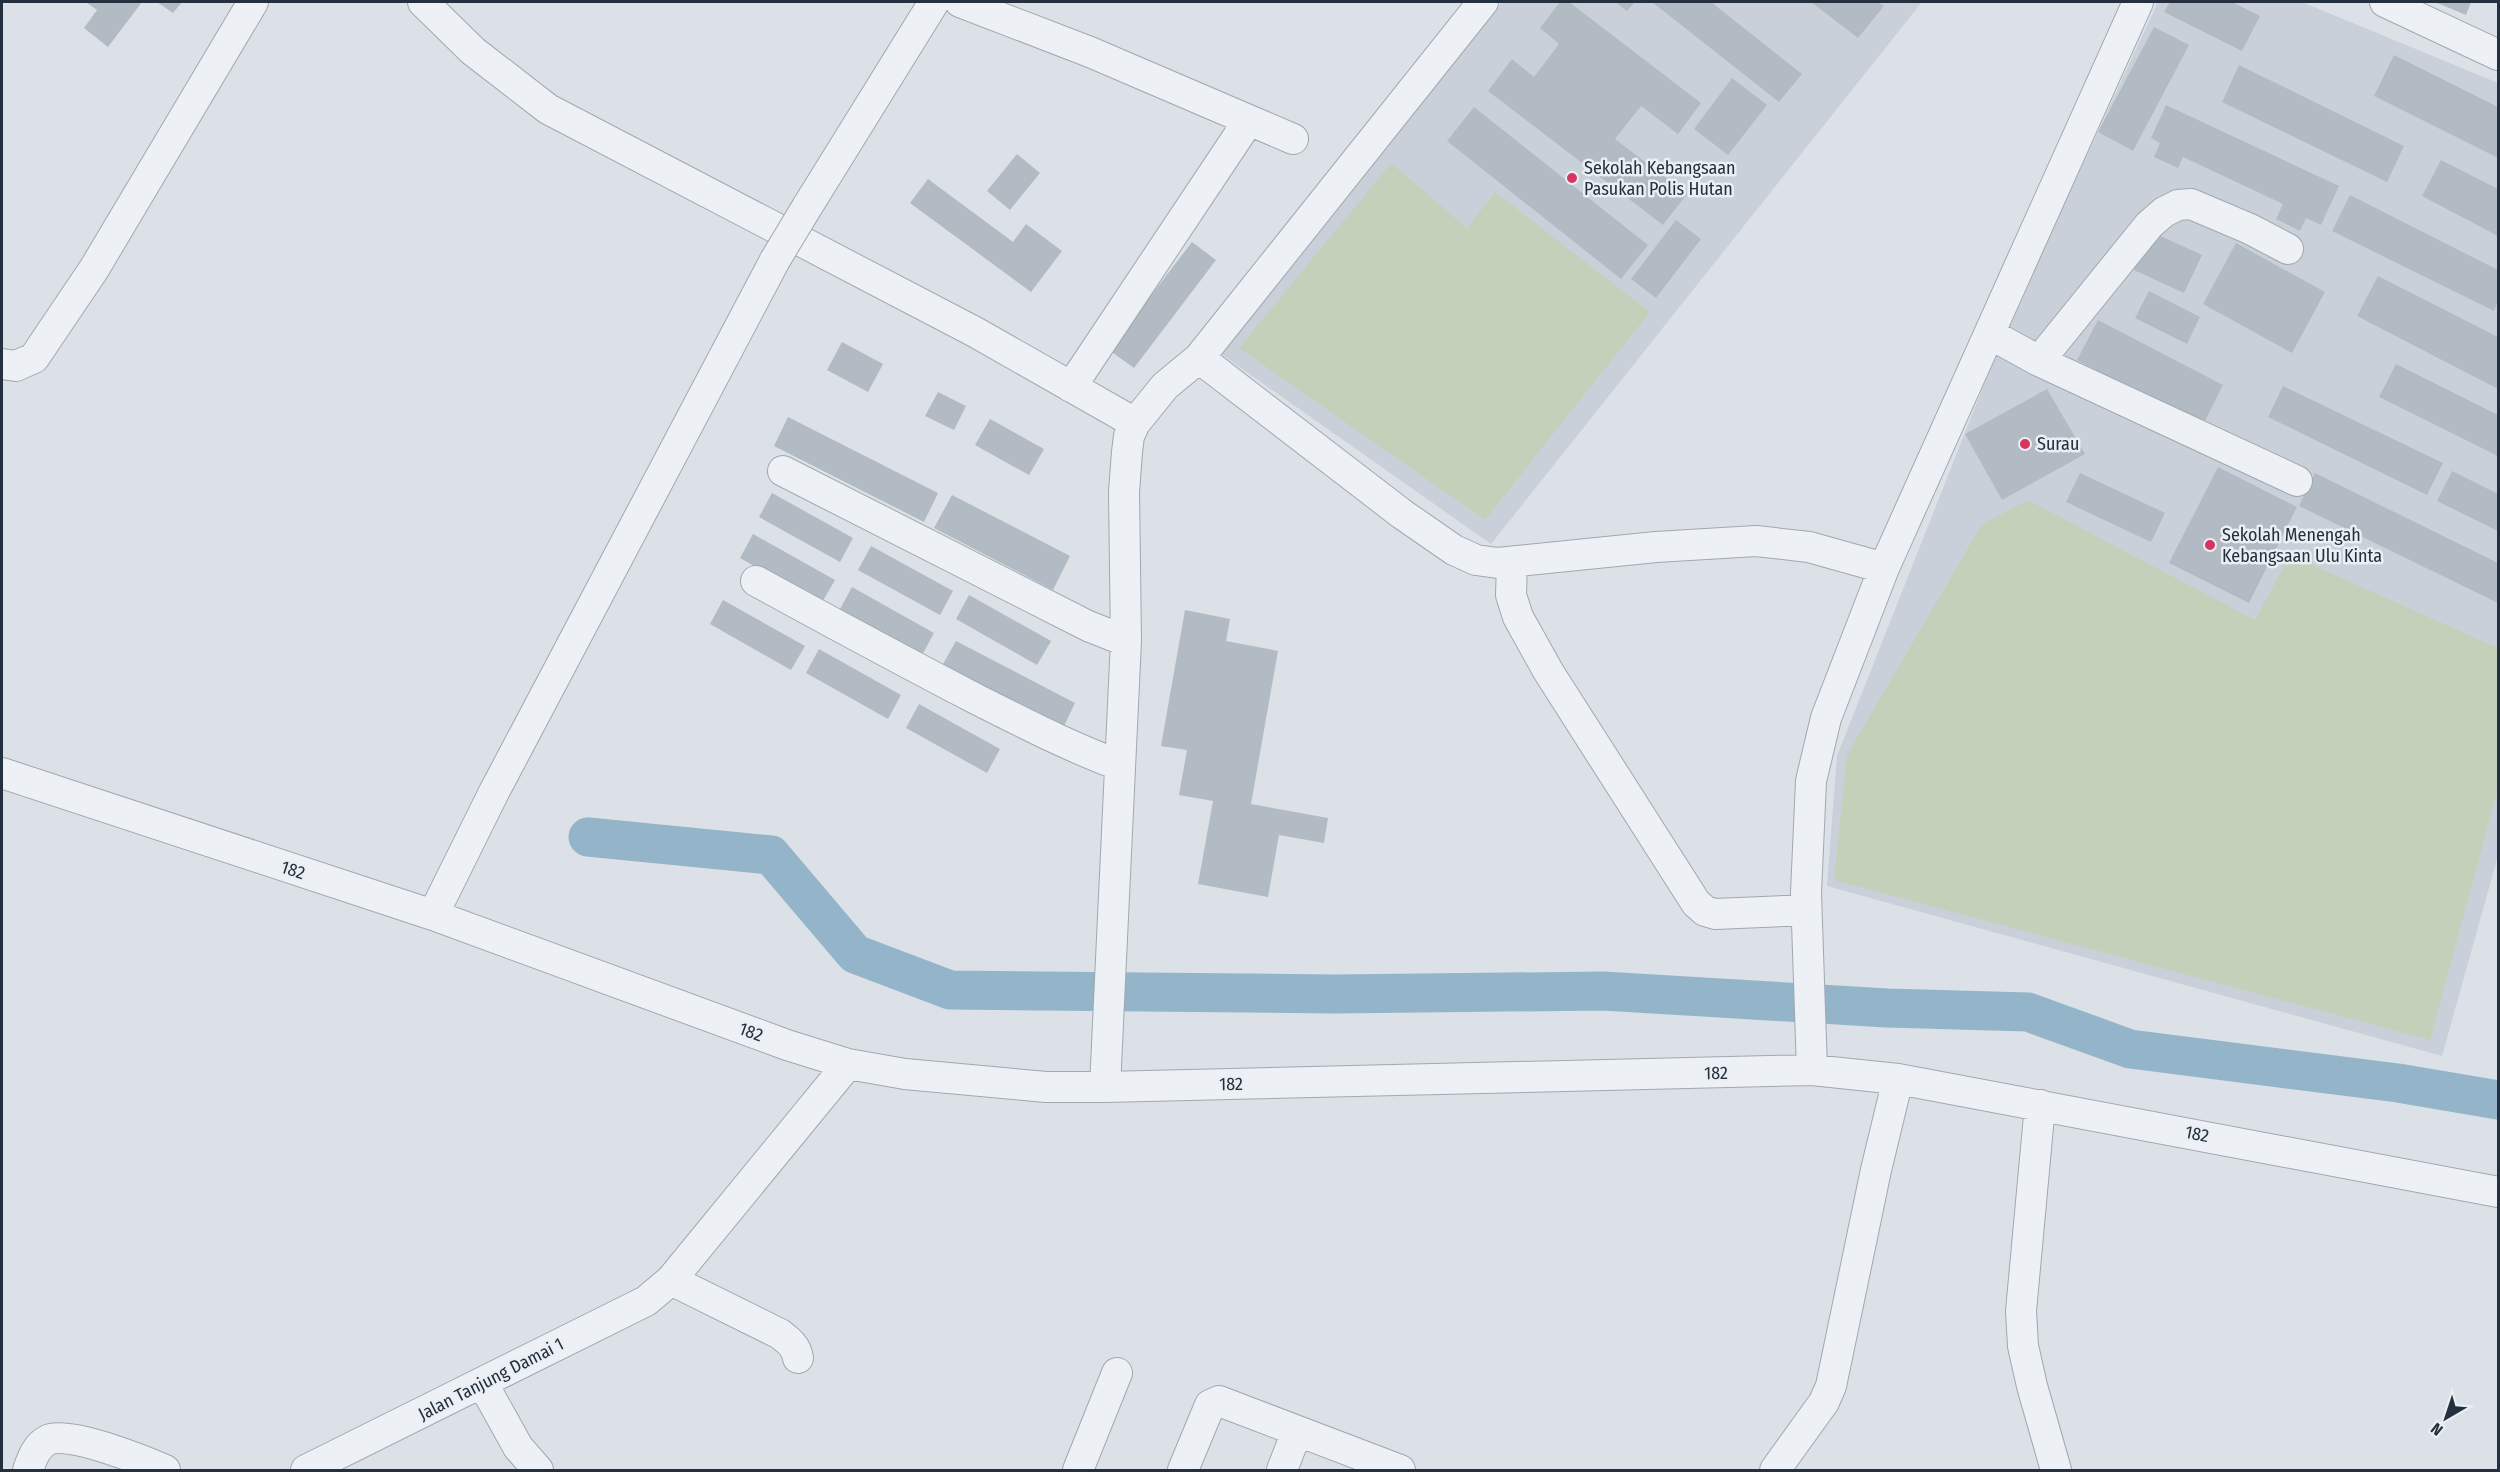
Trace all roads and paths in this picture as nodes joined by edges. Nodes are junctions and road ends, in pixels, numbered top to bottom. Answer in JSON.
{"nodes":[{"id":1,"x":253,"y":2,"type":"edge"},
{"id":2,"x":423,"y":2,"type":"edge"},
{"id":3,"x":934,"y":2,"type":"edge"},
{"id":4,"x":960,"y":2,"type":"edge"},
{"id":5,"x":1484,"y":2,"type":"edge"},
{"id":6,"x":2138,"y":2,"type":"edge"},
{"id":7,"x":2385,"y":2,"type":"edge"},
{"id":8,"x":2499,"y":55,"type":"edge"},
{"id":9,"x":1249,"y":120,"type":"junction"},
{"id":10,"x":1293,"y":139,"type":"dead end"},
{"id":11,"x":2288,"y":249,"type":"dead end"},
{"id":12,"x":1990,"y":334,"type":"junction"},
{"id":13,"x":1199,"y":358,"type":"junction"},
{"id":14,"x":2039,"y":361,"type":"junction"},
{"id":15,"x":2,"y":364,"type":"edge"},
{"id":16,"x":1071,"y":387,"type":"junction"},
{"id":17,"x":1135,"y":423,"type":"junction"},
{"id":18,"x":783,"y":471,"type":"dead end"},
{"id":19,"x":2297,"y":481,"type":"dead end"},
{"id":20,"x":1512,"y":562,"type":"junction"},
{"id":21,"x":1884,"y":568,"type":"junction"},
{"id":22,"x":756,"y":581,"type":"dead end"},
{"id":23,"x":1126,"y":641,"type":"junction"},
{"id":24,"x":1119,"y":765,"type":"junction"},
{"id":25,"x":2,"y":774,"type":"edge"},
{"id":26,"x":1806,"y":910,"type":"junction"},
{"id":27,"x":433,"y":915,"type":"junction"},
{"id":28,"x":848,"y":1064,"type":"junction"},
{"id":29,"x":1812,"y":1070,"type":"junction"},
{"id":30,"x":1898,"y":1078,"type":"junction"},
{"id":31,"x":1105,"y":1087,"type":"junction"},
{"id":32,"x":2040,"y":1105,"type":"junction"},
{"id":33,"x":2499,"y":1192,"type":"edge"},
{"id":34,"x":671,"y":1280,"type":"junction"},
{"id":35,"x":798,"y":1358,"type":"dead end"},
{"id":36,"x":1118,"y":1373,"type":"dead end"},
{"id":37,"x":483,"y":1384,"type":"junction"},
{"id":38,"x":1297,"y":1431,"type":"junction"},
{"id":39,"x":28,"y":1470,"type":"edge"},
{"id":40,"x":165,"y":1470,"type":"edge"},
{"id":41,"x":306,"y":1470,"type":"edge"},
{"id":42,"x":538,"y":1470,"type":"edge"},
{"id":43,"x":1078,"y":1470,"type":"edge"},
{"id":44,"x":1184,"y":1470,"type":"edge"},
{"id":45,"x":1282,"y":1470,"type":"edge"},
{"id":46,"x":1400,"y":1470,"type":"edge"},
{"id":47,"x":1775,"y":1470,"type":"edge"},
{"id":48,"x":2056,"y":1470,"type":"edge"}],
"edges":[{"from":1,"to":15,"type":"street"},
{"from":2,"to":16,"type":"street"},
{"from":3,"to":27,"type":"street","bridge":true},
{"from":4,"to":9,"type":"street"},
{"from":5,"to":13,"type":"street"},
{"from":6,"to":12,"type":"street"},
{"from":7,"to":8,"type":"street"},
{"from":9,"to":10,"type":"street"},
{"from":9,"to":16,"type":"street"},
{"from":11,"to":14,"type":"street"},
{"from":12,"to":14,"type":"street"},
{"from":12,"to":21,"type":"street"},
{"from":13,"to":17,"type":"street"},
{"from":13,"to":20,"type":"street"},
{"from":14,"to":19,"type":"street"},
{"from":16,"to":17,"type":"street"},
{"from":17,"to":23,"type":"street"},
{"from":18,"to":23,"type":"street"},
{"from":20,"to":21,"type":"street"},
{"from":20,"to":26,"type":"street"},
{"from":21,"to":26,"type":"street"},
{"from":22,"to":24,"type":"street"},
{"from":23,"to":24,"type":"street"},
{"from":24,"to":31,"type":"street"},
{"from":25,"to":27,"type":"street","name":"182"},
{"from":26,"to":29,"type":"street"},
{"from":27,"to":28,"type":"street","name":"182"},
{"from":28,"to":31,"type":"street","name":"182"},
{"from":28,"to":34,"type":"street","name":"Jalan Tanjung Damai 1"},
{"from":29,"to":30,"type":"street","name":"182"},
{"from":29,"to":31,"type":"street","name":"182"},
{"from":30,"to":32,"type":"street","name":"182"},
{"from":30,"to":47,"type":"street"},
{"from":32,"to":33,"type":"street","name":"182"},
{"from":32,"to":48,"type":"street"},
{"from":34,"to":35,"type":"street"},
{"from":34,"to":37,"type":"street","name":"Jalan Tanjung Damai 1"},
{"from":36,"to":43,"type":"street"},
{"from":37,"to":41,"type":"street","name":"Jalan Tanjung Damai 1"},
{"from":37,"to":42,"type":"street"},
{"from":38,"to":44,"type":"street"},
{"from":38,"to":45,"type":"street"},
{"from":38,"to":46,"type":"street"},
{"from":39,"to":40,"type":"street"}]}
